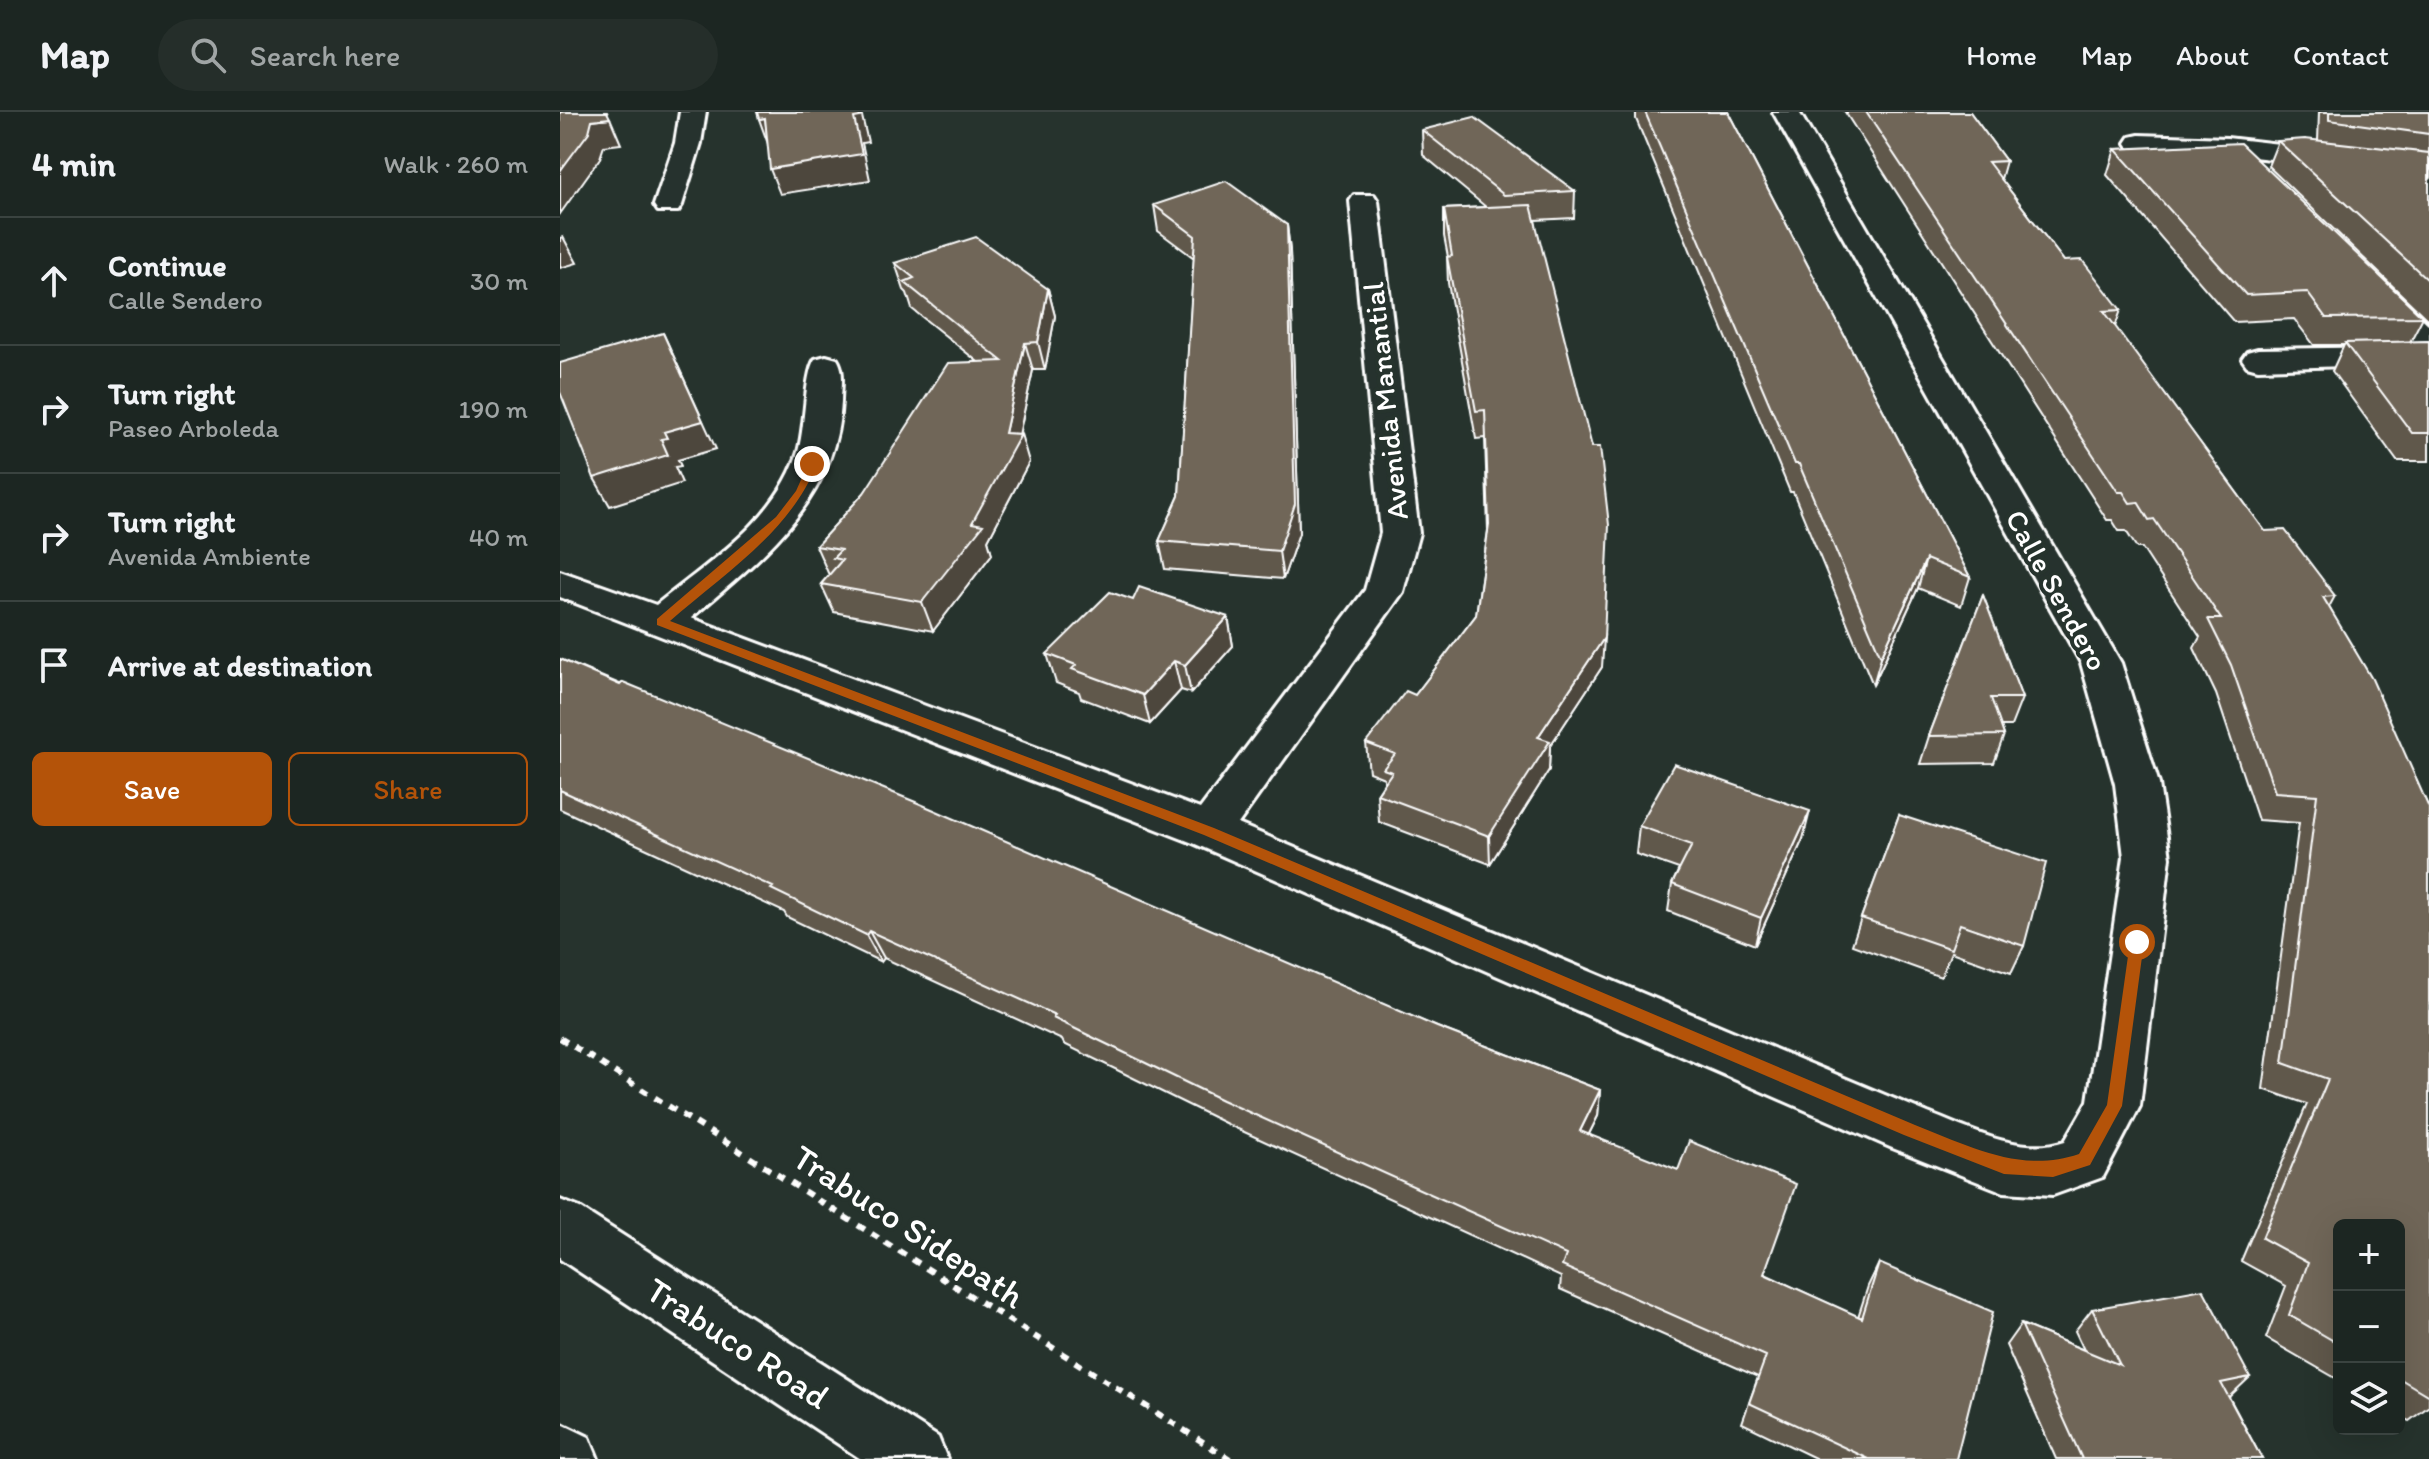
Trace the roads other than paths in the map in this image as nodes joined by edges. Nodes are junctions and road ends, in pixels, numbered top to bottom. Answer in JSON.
{"nodes":[{"id":1,"x":693,"y":112,"type":"edge"},
{"id":2,"x":1786,"y":112,"type":"edge"},
{"id":3,"x":2139,"y":143,"type":"dead end"},
{"id":4,"x":2227,"y":146,"type":"junction"},
{"id":5,"x":2429,"y":169,"type":"edge"},
{"id":6,"x":2261,"y":178,"type":"edge"},
{"id":7,"x":1364,"y":201,"type":"dead end"},
{"id":8,"x":668,"y":205,"type":"dead end"},
{"id":9,"x":2351,"y":266,"type":"edge"},
{"id":10,"x":2429,"y":342,"type":"edge"},
{"id":11,"x":2429,"y":356,"type":"edge"},
{"id":12,"x":2258,"y":359,"type":"dead end"},
{"id":13,"x":826,"y":366,"type":"dead end"},
{"id":14,"x":560,"y":583,"type":"edge"},
{"id":15,"x":661,"y":622,"type":"junction"},
{"id":16,"x":1209,"y":831,"type":"junction"},
{"id":17,"x":560,"y":1227,"type":"edge"},
{"id":18,"x":560,"y":1454,"type":"edge"},
{"id":19,"x":567,"y":1459,"type":"edge"},
{"id":20,"x":916,"y":1459,"type":"edge"}],
"edges":[{"from":1,"to":8,"type":"street"},
{"from":2,"to":16,"type":"street","name":"Calle Sendero"},
{"from":3,"to":4,"type":"street"},
{"from":4,"to":5,"type":"street"},
{"from":4,"to":6,"type":"street"},
{"from":7,"to":16,"type":"street","name":"Avenida Manantial"},
{"from":9,"to":10,"type":"street"},
{"from":11,"to":12,"type":"street"},
{"from":13,"to":15,"type":"street"},
{"from":14,"to":15,"type":"street"},
{"from":15,"to":16,"type":"street"},
{"from":17,"to":20,"type":"street","name":"Trabuco Road"},
{"from":18,"to":19,"type":"street"}]}
